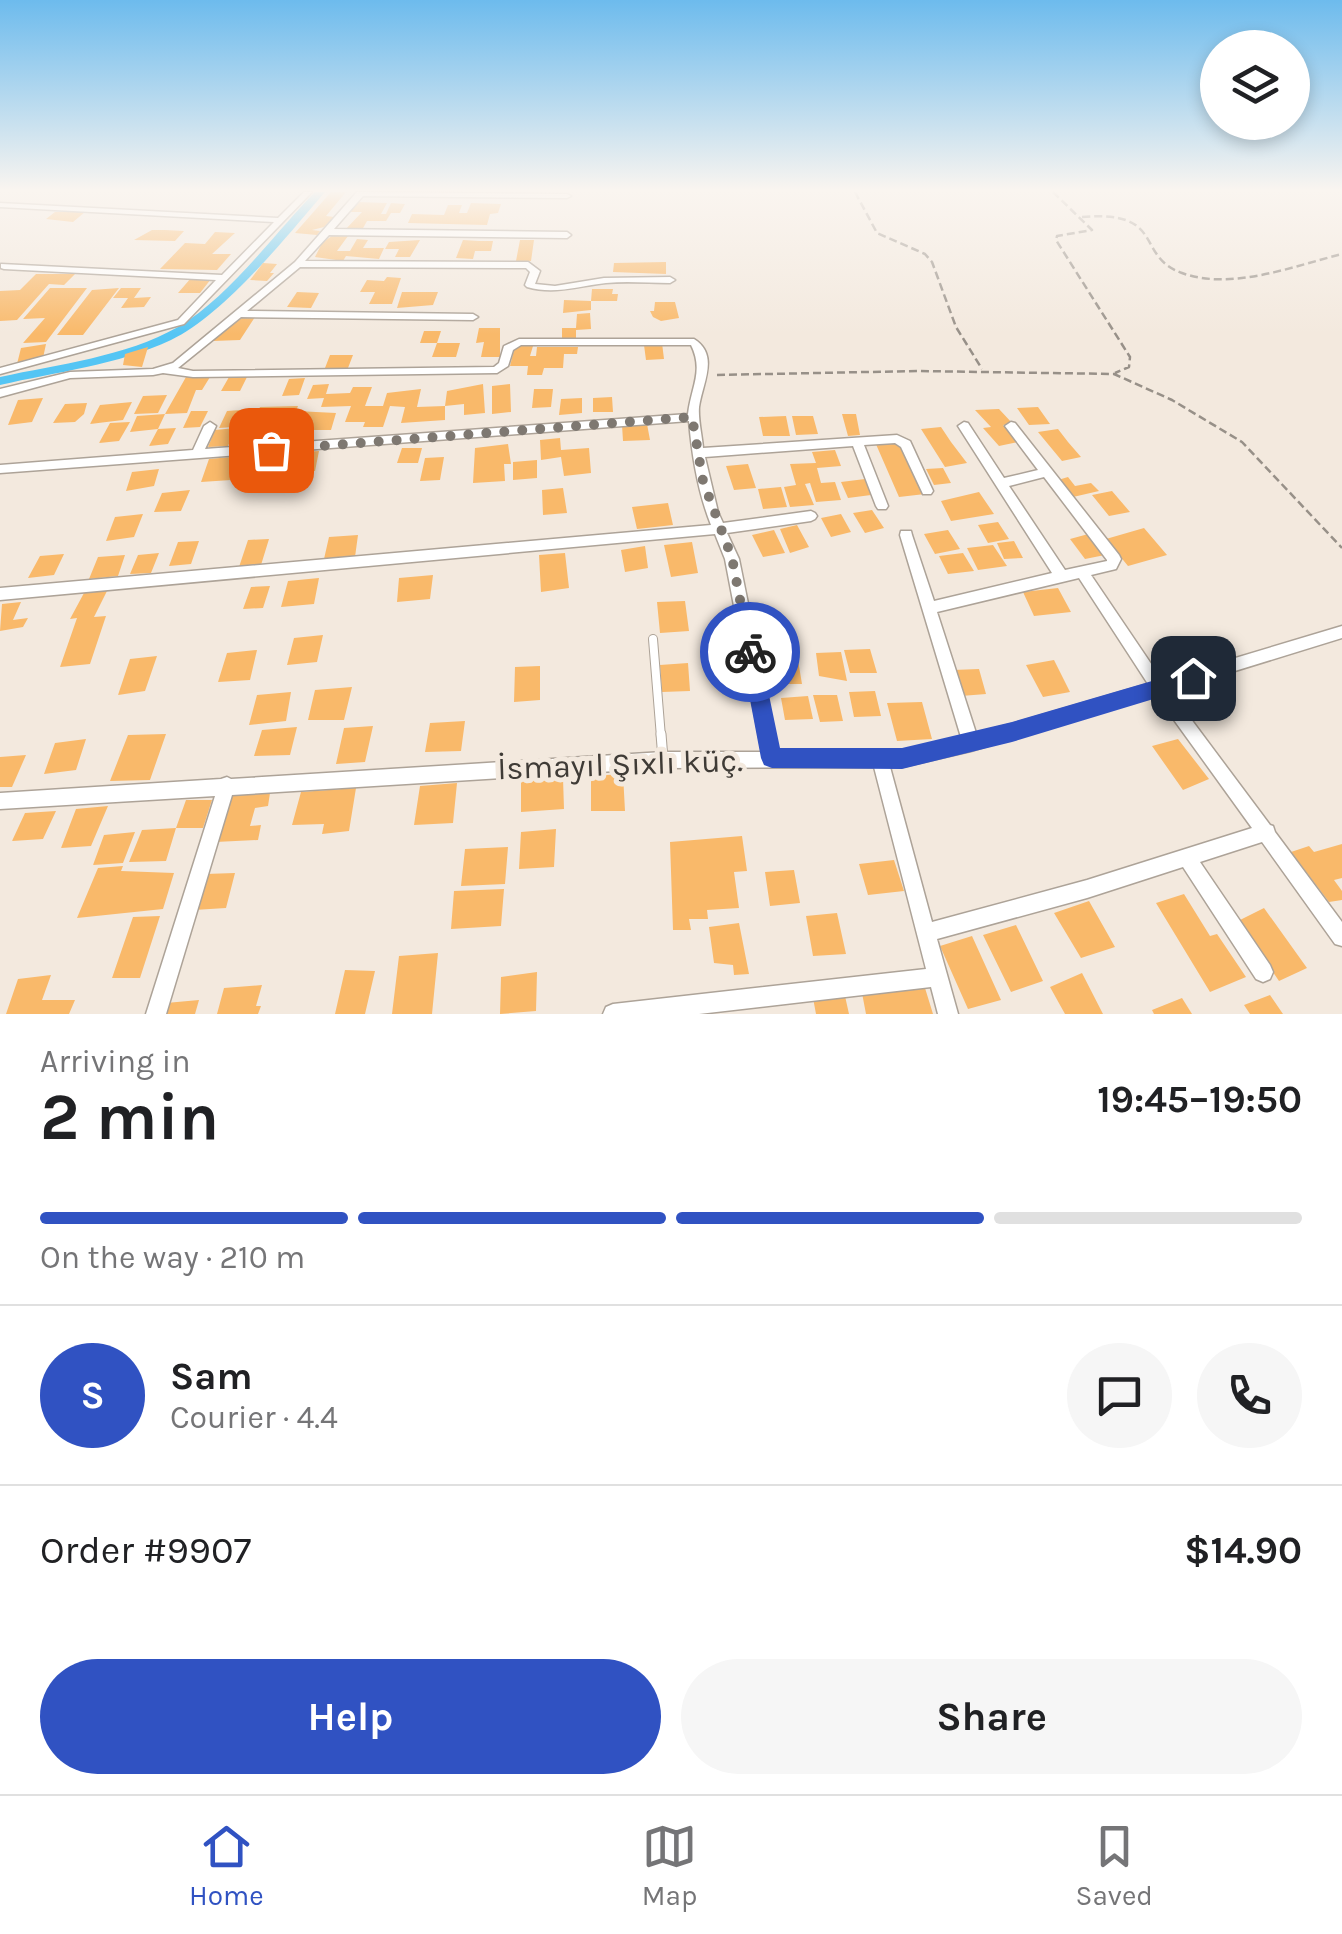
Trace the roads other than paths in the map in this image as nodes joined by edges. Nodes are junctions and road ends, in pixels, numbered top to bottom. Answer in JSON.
{"nodes":[{"id":1,"x":260,"y":239,"type":"edge"},
{"id":2,"x":320,"y":239,"type":"edge"},
{"id":3,"x":298,"y":264,"type":"junction"},
{"id":4,"x":1,"y":267,"type":"edge"},
{"id":5,"x":225,"y":278,"type":"junction"},
{"id":6,"x":670,"y":280,"type":"dead end"},
{"id":7,"x":240,"y":314,"type":"junction"},
{"id":8,"x":473,"y":317,"type":"dead end"},
{"id":9,"x":166,"y":370,"type":"junction"},
{"id":10,"x":0,"y":371,"type":"edge"},
{"id":11,"x":0,"y":393,"type":"edge"},
{"id":12,"x":692,"y":417,"type":"junction"},
{"id":13,"x":210,"y":426,"type":"dead end"},
{"id":14,"x":964,"y":426,"type":"dead end"},
{"id":15,"x":1012,"y":426,"type":"dead end"},
{"id":16,"x":858,"y":442,"type":"junction"},
{"id":17,"x":698,"y":453,"type":"junction"},
{"id":18,"x":197,"y":455,"type":"junction"},
{"id":19,"x":0,"y":469,"type":"edge"},
{"id":20,"x":1048,"y":472,"type":"junction"},
{"id":21,"x":1001,"y":483,"type":"junction"},
{"id":22,"x":926,"y":491,"type":"dead end"},
{"id":23,"x":882,"y":506,"type":"dead end"},
{"id":24,"x":811,"y":516,"type":"dead end"},
{"id":25,"x":719,"y":529,"type":"junction"},
{"id":26,"x":906,"y":535,"type":"dead end"},
{"id":27,"x":1082,"y":572,"type":"junction"},
{"id":28,"x":1062,"y":577,"type":"junction"},
{"id":29,"x":0,"y":594,"type":"edge"},
{"id":30,"x":929,"y":608,"type":"junction"},
{"id":31,"x":1342,"y":632,"type":"edge"},
{"id":32,"x":653,"y":638,"type":"dead end"},
{"id":33,"x":1160,"y":688,"type":"junction"},
{"id":34,"x":970,"y":743,"type":"junction"},
{"id":35,"x":772,"y":758,"type":"junction"},
{"id":36,"x":662,"y":760,"type":"junction"},
{"id":37,"x":880,"y":761,"type":"junction"},
{"id":38,"x":227,"y":785,"type":"junction"},
{"id":39,"x":0,"y":801,"type":"edge"},
{"id":40,"x":1267,"y":832,"type":"junction"},
{"id":41,"x":1187,"y":858,"type":"junction"},
{"id":42,"x":928,"y":932,"type":"junction"},
{"id":43,"x":1342,"y":936,"type":"edge"},
{"id":44,"x":1263,"y":972,"type":"dead end"},
{"id":45,"x":939,"y":977,"type":"junction"},
{"id":46,"x":156,"y":1014,"type":"edge"},
{"id":47,"x":613,"y":1014,"type":"edge"},
{"id":48,"x":948,"y":1014,"type":"edge"}],
"edges":[{"from":1,"to":5,"type":"street"},
{"from":2,"to":3,"type":"street"},
{"from":3,"to":6,"type":"street"},
{"from":3,"to":7,"type":"street"},
{"from":4,"to":5,"type":"street"},
{"from":5,"to":10,"type":"street"},
{"from":7,"to":8,"type":"street"},
{"from":7,"to":9,"type":"street"},
{"from":9,"to":11,"type":"street"},
{"from":9,"to":12,"type":"street"},
{"from":12,"to":17,"type":"street"},
{"from":12,"to":18,"type":"street"},
{"from":13,"to":18,"type":"street"},
{"from":14,"to":21,"type":"street"},
{"from":15,"to":20,"type":"street"},
{"from":16,"to":17,"type":"street"},
{"from":16,"to":22,"type":"street"},
{"from":16,"to":23,"type":"street"},
{"from":17,"to":25,"type":"street"},
{"from":18,"to":19,"type":"street"},
{"from":20,"to":21,"type":"street"},
{"from":20,"to":27,"type":"street"},
{"from":21,"to":28,"type":"street"},
{"from":24,"to":25,"type":"street"},
{"from":25,"to":29,"type":"street"},
{"from":25,"to":35,"type":"street"},
{"from":26,"to":30,"type":"street"},
{"from":27,"to":28,"type":"street"},
{"from":27,"to":33,"type":"street"},
{"from":28,"to":30,"type":"street"},
{"from":30,"to":34,"type":"street"},
{"from":31,"to":33,"type":"street","name":"İsmayıl Şıxlı küç."},
{"from":32,"to":36,"type":"lane"},
{"from":33,"to":34,"type":"street","name":"İsmayıl Şıxlı küç."},
{"from":33,"to":40,"type":"street"},
{"from":34,"to":37,"type":"street","name":"İsmayıl Şıxlı küç."},
{"from":35,"to":36,"type":"street","name":"İsmayıl Şıxlı küç."},
{"from":35,"to":37,"type":"street","name":"İsmayıl Şıxlı küç."},
{"from":36,"to":38,"type":"street","name":"İsmayıl Şıxlı küç."},
{"from":37,"to":42,"type":"street"},
{"from":38,"to":39,"type":"street","name":"İsmayıl Şıxlı küç."},
{"from":38,"to":46,"type":"street"},
{"from":40,"to":41,"type":"street"},
{"from":40,"to":43,"type":"street"},
{"from":41,"to":42,"type":"street"},
{"from":41,"to":44,"type":"street"},
{"from":42,"to":45,"type":"street"},
{"from":45,"to":47,"type":"street"},
{"from":45,"to":48,"type":"street"}]}
